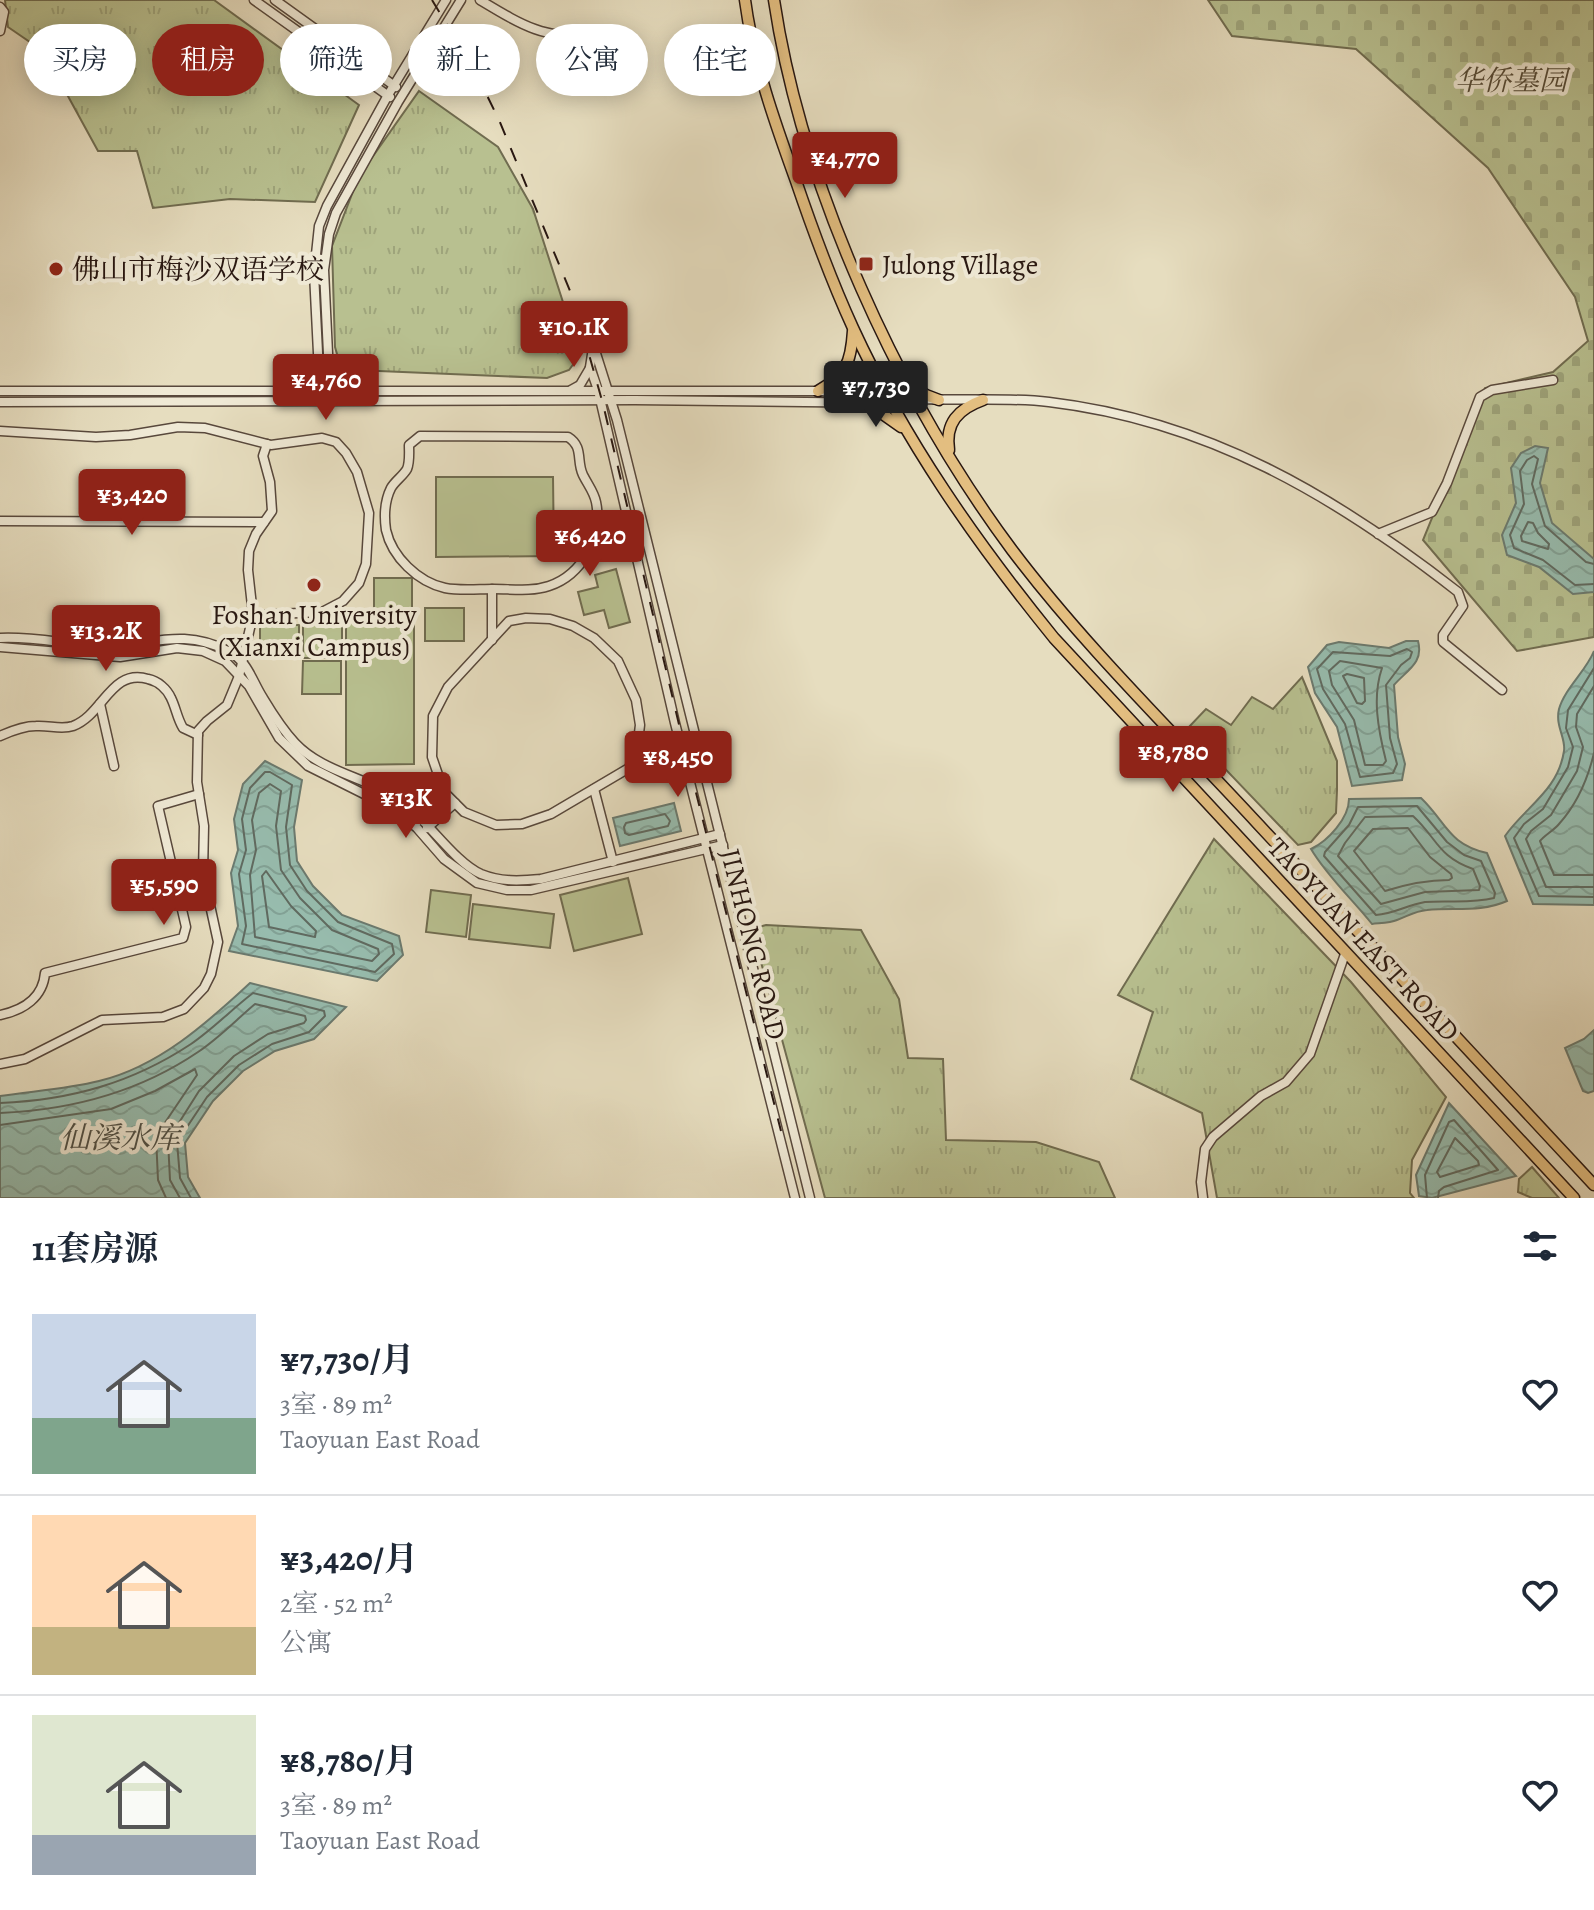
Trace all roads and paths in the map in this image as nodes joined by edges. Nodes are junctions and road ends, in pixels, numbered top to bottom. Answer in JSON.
{"nodes":[{"id":1,"x":254,"y":0,"type":"edge"},
{"id":2,"x":275,"y":0,"type":"edge"},
{"id":3,"x":446,"y":0,"type":"edge"},
{"id":4,"x":461,"y":0,"type":"edge"},
{"id":5,"x":480,"y":0,"type":"edge"},
{"id":6,"x":745,"y":0,"type":"edge"},
{"id":7,"x":774,"y":0,"type":"edge"},
{"id":8,"x":0,"y":7,"type":"edge"},
{"id":9,"x":288,"y":24,"type":"edge"},
{"id":10,"x":0,"y":31,"type":"edge"},
{"id":11,"x":536,"y":31,"type":"edge"},
{"id":12,"x":394,"y":85,"type":"junction"},
{"id":13,"x":392,"y":88,"type":"edge"},
{"id":14,"x":403,"y":92,"type":"junction"},
{"id":15,"x":387,"y":96,"type":"edge"},
{"id":16,"x":389,"y":96,"type":"edge"},
{"id":17,"x":398,"y":102,"type":"junction"},
{"id":18,"x":853,"y":329,"type":"junction"},
{"id":19,"x":590,"y":367,"type":"junction"},
{"id":20,"x":603,"y":371,"type":"junction"},
{"id":21,"x":904,"y":376,"type":"junction"},
{"id":22,"x":1553,"y":380,"type":"dead end"},
{"id":23,"x":570,"y":390,"type":"junction"},
{"id":24,"x":598,"y":390,"type":"junction"},
{"id":25,"x":610,"y":390,"type":"junction"},
{"id":26,"x":0,"y":391,"type":"edge"},
{"id":27,"x":320,"y":391,"type":"junction"},
{"id":28,"x":330,"y":391,"type":"junction"},
{"id":29,"x":818,"y":391,"type":"junction"},
{"id":30,"x":634,"y":395,"type":"junction"},
{"id":31,"x":888,"y":398,"type":"junction"},
{"id":32,"x":916,"y":399,"type":"junction"},
{"id":33,"x":939,"y":400,"type":"junction"},
{"id":34,"x":983,"y":400,"type":"junction"},
{"id":35,"x":320,"y":401,"type":"junction"},
{"id":36,"x":331,"y":401,"type":"junction"},
{"id":37,"x":600,"y":401,"type":"junction"},
{"id":38,"x":612,"y":401,"type":"junction"},
{"id":39,"x":0,"y":402,"type":"edge"},
{"id":40,"x":859,"y":402,"type":"junction"},
{"id":41,"x":617,"y":420,"type":"junction"},
{"id":42,"x":0,"y":431,"type":"edge"},
{"id":43,"x":907,"y":432,"type":"junction"},
{"id":44,"x":267,"y":444,"type":"junction"},
{"id":45,"x":949,"y":456,"type":"junction"},
{"id":46,"x":386,"y":511,"type":"junction"},
{"id":47,"x":369,"y":513,"type":"junction"},
{"id":48,"x":0,"y":521,"type":"edge"},
{"id":49,"x":264,"y":522,"type":"junction"},
{"id":50,"x":1378,"y":534,"type":"junction"},
{"id":51,"x":492,"y":589,"type":"junction"},
{"id":52,"x":253,"y":615,"type":"junction"},
{"id":53,"x":0,"y":638,"type":"edge"},
{"id":54,"x":492,"y":640,"type":"junction"},
{"id":55,"x":0,"y":647,"type":"edge"},
{"id":56,"x":241,"y":663,"type":"junction"},
{"id":57,"x":239,"y":676,"type":"junction"},
{"id":58,"x":1502,"y":690,"type":"dead end"},
{"id":59,"x":100,"y":704,"type":"junction"},
{"id":60,"x":198,"y":735,"type":"junction"},
{"id":61,"x":0,"y":736,"type":"edge"},
{"id":62,"x":114,"y":766,"type":"dead end"},
{"id":63,"x":594,"y":789,"type":"junction"},
{"id":64,"x":444,"y":792,"type":"junction"},
{"id":65,"x":199,"y":794,"type":"junction"},
{"id":66,"x":455,"y":803,"type":"junction"},
{"id":67,"x":418,"y":818,"type":"junction"},
{"id":68,"x":417,"y":828,"type":"junction"},
{"id":69,"x":429,"y":829,"type":"junction"},
{"id":70,"x":720,"y":834,"type":"junction"},
{"id":71,"x":704,"y":838,"type":"junction"},
{"id":72,"x":723,"y":845,"type":"junction"},
{"id":73,"x":707,"y":849,"type":"junction"},
{"id":74,"x":612,"y":860,"type":"junction"},
{"id":75,"x":615,"y":871,"type":"junction"},
{"id":76,"x":1345,"y":954,"type":"junction"},
{"id":77,"x":0,"y":1015,"type":"edge"},
{"id":78,"x":0,"y":1064,"type":"edge"},
{"id":79,"x":1594,"y":1185,"type":"edge"},
{"id":80,"x":795,"y":1198,"type":"edge"},
{"id":81,"x":810,"y":1198,"type":"edge"},
{"id":82,"x":1203,"y":1198,"type":"edge"},
{"id":83,"x":1574,"y":1198,"type":"edge"}],
"edges":[{"from":1,"to":9,"type":"street"},
{"from":2,"to":12,"type":"street"},
{"from":3,"to":12,"type":"street"},
{"from":4,"to":14,"type":"street"},
{"from":5,"to":11,"type":"street"},
{"from":6,"to":18,"type":"main road","name":"TAOYUAN EAST ROAD"},
{"from":7,"to":21,"type":"main road","name":"TAOYUAN EAST ROAD"},
{"from":8,"to":10,"type":"street"},
{"from":12,"to":13,"type":"street"},
{"from":12,"to":14,"type":"street"},
{"from":14,"to":17,"type":"street"},
{"from":15,"to":27,"type":"street"},
{"from":16,"to":17,"type":"street"},
{"from":17,"to":28,"type":"street"},
{"from":18,"to":29,"type":"main road"},
{"from":18,"to":31,"type":"main road","name":"TAOYUAN EAST ROAD"},
{"from":19,"to":20,"type":"street","name":"JINHONG ROAD"},
{"from":19,"to":23,"type":"street"},
{"from":19,"to":24,"type":"street","name":"JINHONG ROAD"},
{"from":20,"to":25,"type":"street","name":"JINHONG ROAD"},
{"from":20,"to":30,"type":"street"},
{"from":21,"to":32,"type":"main road","name":"TAOYUAN EAST ROAD"},
{"from":21,"to":33,"type":"main road"},
{"from":22,"to":50,"type":"street"},
{"from":23,"to":24,"type":"street"},
{"from":23,"to":28,"type":"street"},
{"from":24,"to":25,"type":"street"},
{"from":24,"to":37,"type":"street","name":"JINHONG ROAD"},
{"from":25,"to":30,"type":"street"},
{"from":25,"to":38,"type":"street","name":"JINHONG ROAD"},
{"from":26,"to":27,"type":"street"},
{"from":27,"to":28,"type":"street"},
{"from":27,"to":35,"type":"street"},
{"from":28,"to":36,"type":"street"},
{"from":29,"to":30,"type":"street"},
{"from":29,"to":31,"type":"street"},
{"from":30,"to":38,"type":"street"},
{"from":30,"to":40,"type":"street"},
{"from":30,"to":41,"type":"street"},
{"from":31,"to":32,"type":"street"},
{"from":31,"to":40,"type":"street"},
{"from":31,"to":43,"type":"main road","name":"TAOYUAN EAST ROAD"},
{"from":32,"to":33,"type":"street"},
{"from":32,"to":45,"type":"main road","name":"TAOYUAN EAST ROAD"},
{"from":33,"to":34,"type":"street"},
{"from":34,"to":45,"type":"main road"},
{"from":34,"to":50,"type":"street"},
{"from":35,"to":36,"type":"street"},
{"from":35,"to":39,"type":"street"},
{"from":36,"to":37,"type":"street"},
{"from":37,"to":38,"type":"street"},
{"from":37,"to":71,"type":"street","name":"JINHONG ROAD"},
{"from":38,"to":41,"type":"street","name":"JINHONG ROAD"},
{"from":40,"to":43,"type":"main road"},
{"from":41,"to":70,"type":"street","name":"JINHONG ROAD"},
{"from":42,"to":44,"type":"street"},
{"from":43,"to":76,"type":"main road","name":"TAOYUAN EAST ROAD"},
{"from":44,"to":47,"type":"street"},
{"from":44,"to":49,"type":"street"},
{"from":45,"to":79,"type":"main road","name":"TAOYUAN EAST ROAD"},
{"from":46,"to":47,"type":"street"},
{"from":46,"to":51,"type":"street"},
{"from":46,"to":51,"type":"street"},
{"from":47,"to":52,"type":"street"},
{"from":48,"to":49,"type":"street"},
{"from":49,"to":52,"type":"street"},
{"from":50,"to":58,"type":"street"},
{"from":51,"to":54,"type":"street"},
{"from":52,"to":56,"type":"street"},
{"from":53,"to":56,"type":"street"},
{"from":54,"to":63,"type":"street"},
{"from":54,"to":64,"type":"street"},
{"from":55,"to":57,"type":"street"},
{"from":56,"to":57,"type":"street"},
{"from":56,"to":67,"type":"street"},
{"from":57,"to":60,"type":"street"},
{"from":57,"to":68,"type":"street"},
{"from":59,"to":60,"type":"street"},
{"from":59,"to":61,"type":"street"},
{"from":59,"to":62,"type":"street"},
{"from":60,"to":65,"type":"street"},
{"from":63,"to":66,"type":"street"},
{"from":63,"to":74,"type":"street"},
{"from":64,"to":66,"type":"street"},
{"from":64,"to":67,"type":"street"},
{"from":65,"to":77,"type":"street"},
{"from":65,"to":78,"type":"street"},
{"from":66,"to":69,"type":"street"},
{"from":67,"to":68,"type":"street"},
{"from":67,"to":69,"type":"street"},
{"from":68,"to":69,"type":"street"},
{"from":68,"to":75,"type":"street"},
{"from":69,"to":74,"type":"street"},
{"from":70,"to":71,"type":"street"},
{"from":70,"to":72,"type":"street","name":"JINHONG ROAD"},
{"from":71,"to":73,"type":"street","name":"JINHONG ROAD"},
{"from":71,"to":74,"type":"street"},
{"from":72,"to":73,"type":"street"},
{"from":72,"to":81,"type":"street","name":"JINHONG ROAD"},
{"from":73,"to":75,"type":"street"},
{"from":73,"to":80,"type":"street","name":"JINHONG ROAD"},
{"from":74,"to":75,"type":"street"},
{"from":76,"to":82,"type":"street"},
{"from":76,"to":83,"type":"main road","name":"TAOYUAN EAST ROAD"}]}
